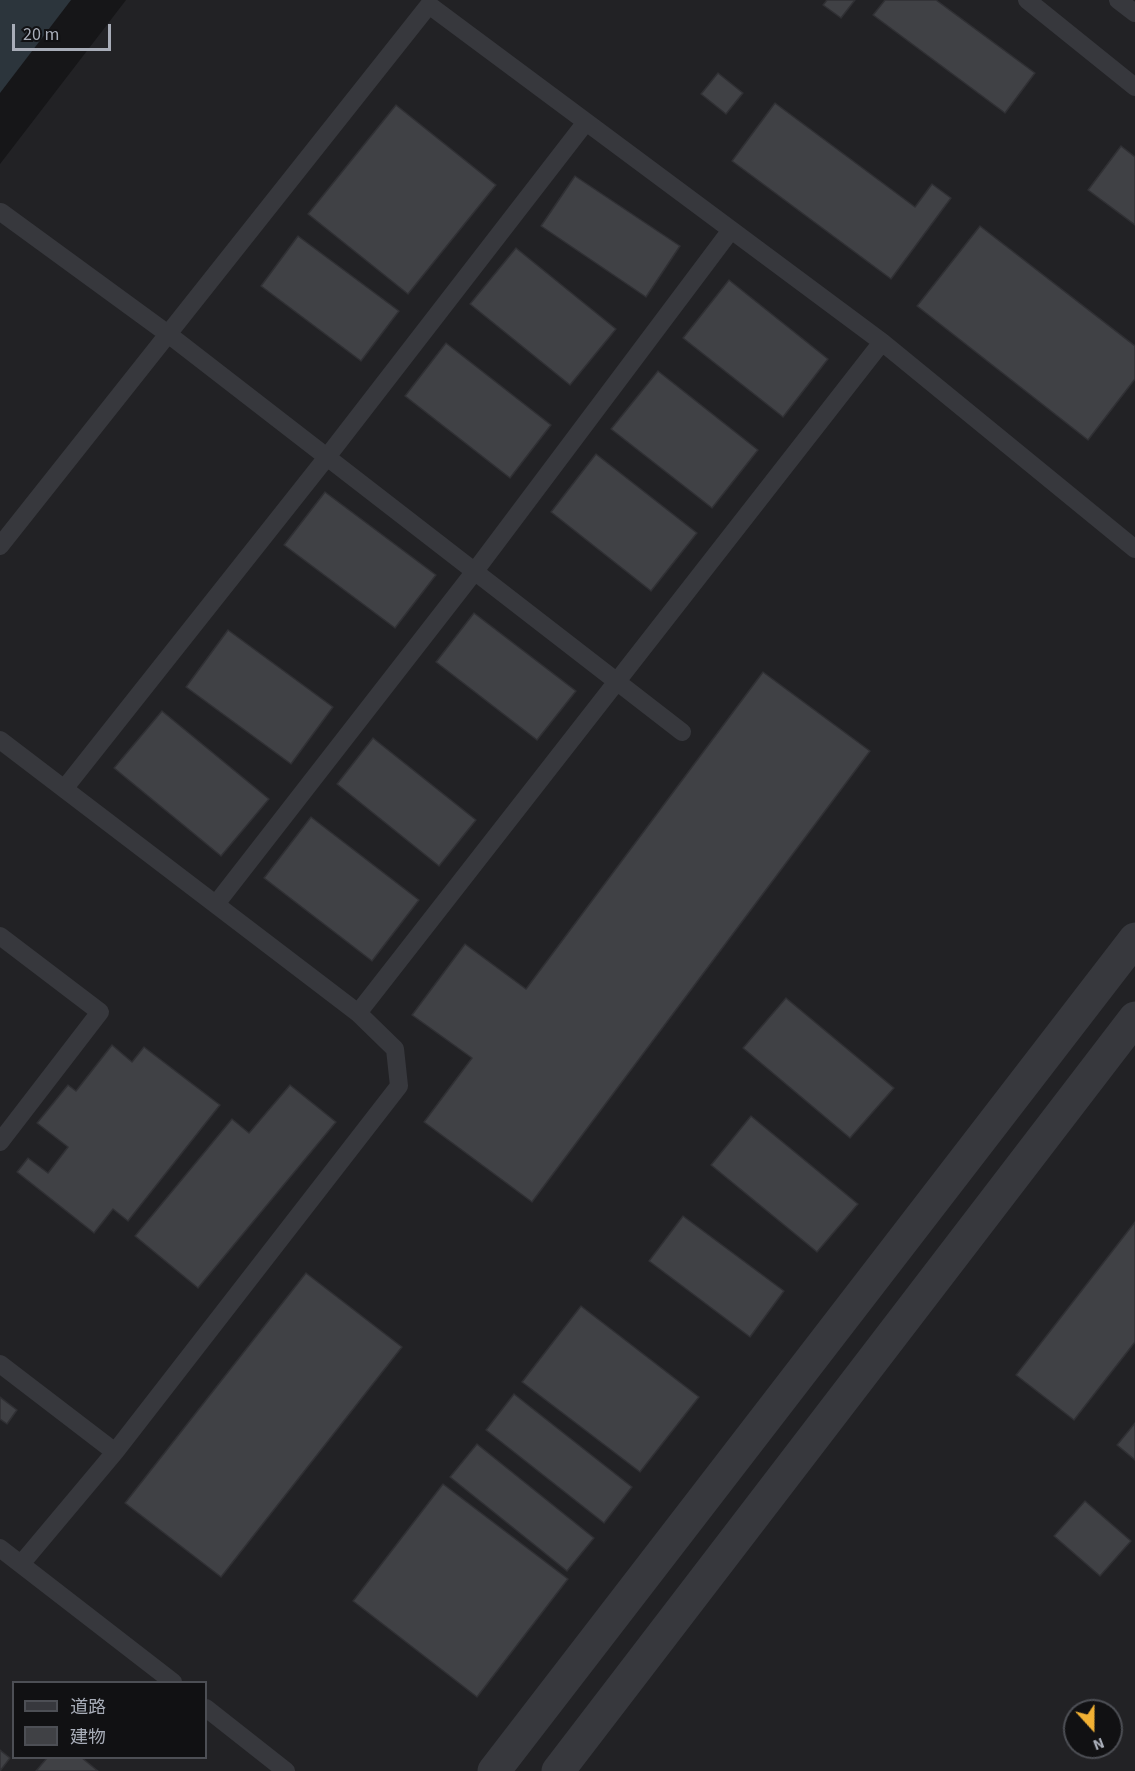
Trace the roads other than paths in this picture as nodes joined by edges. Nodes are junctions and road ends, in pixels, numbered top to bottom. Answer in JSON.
{"nodes":[{"id":1,"x":1027,"y":0,"type":"edge"},
{"id":2,"x":1118,"y":0,"type":"edge"},
{"id":3,"x":1135,"y":13,"type":"edge"},
{"id":4,"x":1135,"y":87,"type":"edge"},
{"id":5,"x":586,"y":122,"type":"junction"},
{"id":6,"x":1,"y":213,"type":"edge"},
{"id":7,"x":731,"y":230,"type":"junction"},
{"id":8,"x":168,"y":334,"type":"junction"},
{"id":9,"x":882,"y":342,"type":"junction"},
{"id":10,"x":327,"y":457,"type":"junction"},
{"id":11,"x":0,"y":546,"type":"edge"},
{"id":12,"x":1135,"y":549,"type":"edge"},
{"id":13,"x":475,"y":571,"type":"junction"},
{"id":14,"x":618,"y":681,"type":"junction"},
{"id":15,"x":682,"y":732,"type":"dead end"},
{"id":16,"x":0,"y":740,"type":"edge"},
{"id":17,"x":64,"y":789,"type":"junction"},
{"id":18,"x":216,"y":904,"type":"junction"},
{"id":19,"x":0,"y":936,"type":"edge"},
{"id":20,"x":1135,"y":939,"type":"edge"},
{"id":21,"x":1101,"y":982,"type":"junction"},
{"id":22,"x":1135,"y":1011,"type":"edge"},
{"id":23,"x":358,"y":1013,"type":"junction"},
{"id":24,"x":1135,"y":1018,"type":"edge"},
{"id":25,"x":0,"y":1142,"type":"edge"},
{"id":26,"x":0,"y":1364,"type":"edge"},
{"id":27,"x":115,"y":1452,"type":"junction"},
{"id":28,"x":0,"y":1548,"type":"edge"},
{"id":29,"x":21,"y":1564,"type":"junction"},
{"id":30,"x":169,"y":1681,"type":"edge"},
{"id":31,"x":207,"y":1709,"type":"edge"},
{"id":32,"x":286,"y":1771,"type":"edge"},
{"id":33,"x":494,"y":1771,"type":"edge"},
{"id":34,"x":558,"y":1771,"type":"edge"}],
"edges":[{"from":1,"to":4,"type":"lane"},
{"from":2,"to":3,"type":"lane"},
{"from":5,"to":7,"type":"lane"},
{"from":5,"to":8,"type":"lane"},
{"from":5,"to":10,"type":"lane"},
{"from":6,"to":8,"type":"lane"},
{"from":7,"to":9,"type":"lane"},
{"from":7,"to":13,"type":"lane"},
{"from":8,"to":10,"type":"lane"},
{"from":8,"to":11,"type":"lane"},
{"from":9,"to":12,"type":"lane"},
{"from":9,"to":14,"type":"lane"},
{"from":10,"to":13,"type":"lane"},
{"from":10,"to":17,"type":"lane"},
{"from":13,"to":14,"type":"lane"},
{"from":13,"to":18,"type":"lane"},
{"from":14,"to":15,"type":"lane"},
{"from":14,"to":23,"type":"lane"},
{"from":16,"to":17,"type":"lane"},
{"from":17,"to":18,"type":"lane"},
{"from":18,"to":23,"type":"lane"},
{"from":19,"to":25,"type":"lane"},
{"from":20,"to":21,"type":"street"},
{"from":21,"to":22,"type":"street"},
{"from":21,"to":33,"type":"street"},
{"from":23,"to":27,"type":"lane"},
{"from":24,"to":34,"type":"street"},
{"from":26,"to":27,"type":"lane"},
{"from":27,"to":29,"type":"lane"},
{"from":28,"to":29,"type":"lane"},
{"from":29,"to":30,"type":"lane"},
{"from":31,"to":32,"type":"lane"}]}
